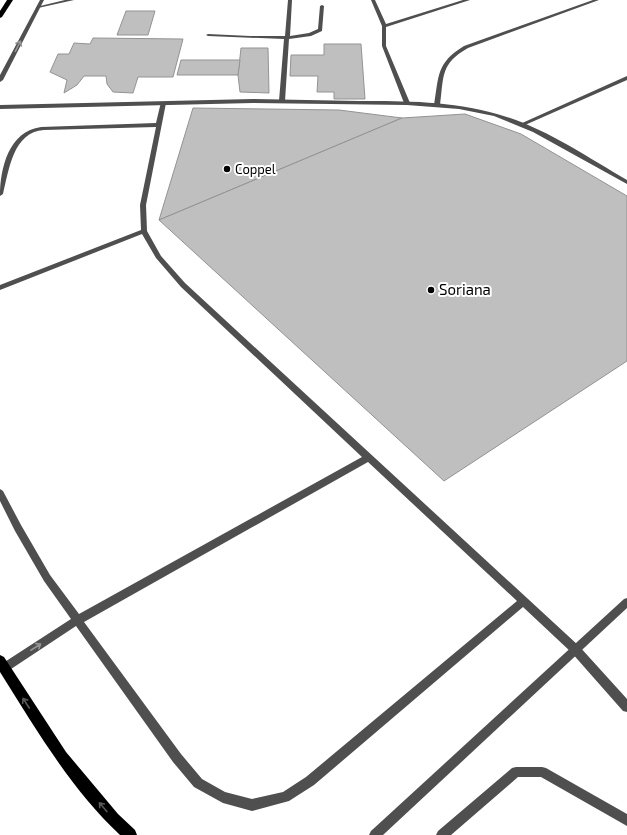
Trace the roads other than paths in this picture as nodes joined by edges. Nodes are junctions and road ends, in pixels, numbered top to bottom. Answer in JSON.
{"nodes":[{"id":1,"x":10,"y":0,"type":"edge"},
{"id":2,"x":42,"y":0,"type":"edge"},
{"id":3,"x":72,"y":0,"type":"edge"},
{"id":4,"x":290,"y":0,"type":"edge"},
{"id":5,"x":373,"y":0,"type":"edge"},
{"id":6,"x":468,"y":0,"type":"edge"},
{"id":7,"x":597,"y":0,"type":"edge"},
{"id":8,"x":322,"y":6,"type":"dead end"},
{"id":9,"x":38,"y":7,"type":"junction"},
{"id":10,"x":0,"y":16,"type":"edge"},
{"id":11,"x":384,"y":26,"type":"junction"},
{"id":12,"x":208,"y":35,"type":"dead end"},
{"id":13,"x":287,"y":38,"type":"junction"},
{"id":14,"x":627,"y":78,"type":"edge"},
{"id":15,"x":0,"y":80,"type":"edge"},
{"id":16,"x":282,"y":101,"type":"junction"},
{"id":17,"x":163,"y":103,"type":"junction"},
{"id":18,"x":407,"y":104,"type":"junction"},
{"id":19,"x":437,"y":105,"type":"junction"},
{"id":20,"x":0,"y":107,"type":"edge"},
{"id":21,"x":523,"y":124,"type":"junction"},
{"id":22,"x":159,"y":125,"type":"junction"},
{"id":23,"x":627,"y":182,"type":"edge"},
{"id":24,"x":0,"y":194,"type":"edge"},
{"id":25,"x":144,"y":231,"type":"junction"},
{"id":26,"x":0,"y":288,"type":"edge"},
{"id":27,"x":369,"y":457,"type":"junction"},
{"id":28,"x":0,"y":493,"type":"edge"},
{"id":29,"x":524,"y":601,"type":"junction"},
{"id":30,"x":627,"y":602,"type":"edge"},
{"id":31,"x":78,"y":620,"type":"junction"},
{"id":32,"x":576,"y":649,"type":"junction"},
{"id":33,"x":2,"y":665,"type":"edge"},
{"id":34,"x":627,"y":707,"type":"edge"},
{"id":35,"x":627,"y":819,"type":"edge"},
{"id":36,"x":130,"y":835,"type":"edge"},
{"id":37,"x":375,"y":835,"type":"edge"},
{"id":38,"x":442,"y":835,"type":"edge"}],
"edges":[{"from":1,"to":10,"type":"main road"},
{"from":2,"to":9,"type":"street"},
{"from":3,"to":9,"type":"street"},
{"from":4,"to":13,"type":"street"},
{"from":5,"to":11,"type":"street"},
{"from":6,"to":11,"type":"street"},
{"from":7,"to":19,"type":"street"},
{"from":8,"to":13,"type":"street"},
{"from":15,"to":9,"type":"street","one_way":true},
{"from":11,"to":18,"type":"street"},
{"from":12,"to":13,"type":"street"},
{"from":13,"to":16,"type":"street"},
{"from":14,"to":21,"type":"street"},
{"from":16,"to":17,"type":"street"},
{"from":16,"to":18,"type":"street"},
{"from":17,"to":20,"type":"street"},
{"from":17,"to":22,"type":"street"},
{"from":18,"to":19,"type":"street"},
{"from":19,"to":21,"type":"street"},
{"from":21,"to":23,"type":"street"},
{"from":22,"to":24,"type":"street"},
{"from":22,"to":25,"type":"street"},
{"from":25,"to":26,"type":"street"},
{"from":25,"to":27,"type":"street"},
{"from":27,"to":29,"type":"street"},
{"from":27,"to":31,"type":"street"},
{"from":28,"to":31,"type":"street"},
{"from":29,"to":31,"type":"street"},
{"from":29,"to":32,"type":"street"},
{"from":30,"to":32,"type":"street"},
{"from":33,"to":31,"type":"street","one_way":true},
{"from":32,"to":34,"type":"street"},
{"from":32,"to":37,"type":"street"},
{"from":36,"to":33,"type":"main road","one_way":true},
{"from":35,"to":38,"type":"street"}]}
